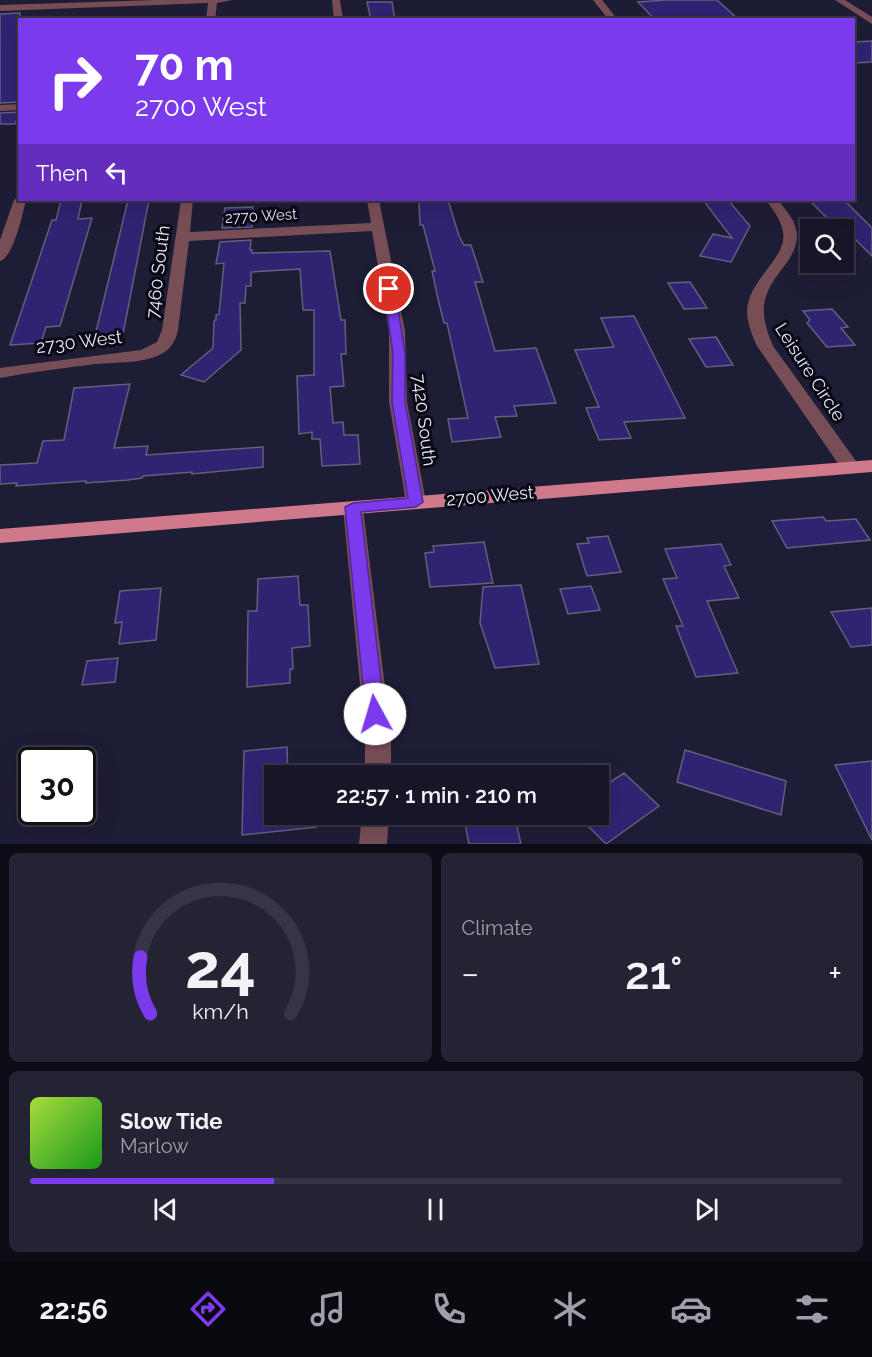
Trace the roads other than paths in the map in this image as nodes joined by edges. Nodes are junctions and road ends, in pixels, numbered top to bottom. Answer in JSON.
{"nodes":[{"id":1,"x":213,"y":0,"type":"edge"},
{"id":2,"x":228,"y":0,"type":"edge"},
{"id":3,"x":336,"y":0,"type":"edge"},
{"id":4,"x":597,"y":0,"type":"edge"},
{"id":5,"x":839,"y":0,"type":"edge"},
{"id":6,"x":98,"y":4,"type":"junction"},
{"id":7,"x":0,"y":8,"type":"edge"},
{"id":8,"x":94,"y":14,"type":"dead end"},
{"id":9,"x":210,"y":18,"type":"edge"},
{"id":10,"x":339,"y":18,"type":"edge"},
{"id":11,"x":612,"y":18,"type":"edge"},
{"id":12,"x":872,"y":21,"type":"edge"},
{"id":13,"x":18,"y":107,"type":"edge"},
{"id":14,"x":0,"y":108,"type":"edge"},
{"id":15,"x":20,"y":201,"type":"edge"},
{"id":16,"x":187,"y":201,"type":"edge"},
{"id":17,"x":373,"y":201,"type":"edge"},
{"id":18,"x":773,"y":201,"type":"edge"},
{"id":19,"x":378,"y":226,"type":"junction"},
{"id":20,"x":182,"y":237,"type":"junction"},
{"id":21,"x":0,"y":257,"type":"edge"},
{"id":22,"x":161,"y":347,"type":"joint"},
{"id":23,"x":0,"y":372,"type":"edge"},
{"id":24,"x":872,"y":466,"type":"edge"},
{"id":25,"x":850,"y":468,"type":"junction"},
{"id":26,"x":416,"y":502,"type":"junction"},
{"id":27,"x":353,"y":507,"type":"junction"},
{"id":28,"x":0,"y":536,"type":"edge"},
{"id":29,"x":378,"y":765,"type":"edge"},
{"id":30,"x":375,"y":825,"type":"edge"},
{"id":31,"x":373,"y":844,"type":"edge"}],
"edges":[{"from":1,"to":2,"type":"street"},
{"from":1,"to":6,"type":"street"},
{"from":1,"to":9,"type":"street"},
{"from":3,"to":10,"type":"street"},
{"from":4,"to":11,"type":"street"},
{"from":5,"to":12,"type":"street"},
{"from":6,"to":7,"type":"street"},
{"from":6,"to":8,"type":"street"},
{"from":13,"to":14,"type":"street"},
{"from":15,"to":21,"type":"street"},
{"from":16,"to":20,"type":"street","name":"7460 South"},
{"from":17,"to":19,"type":"street","name":"7420 South"},
{"from":18,"to":25,"type":"street","name":"Leisure Circle"},
{"from":19,"to":20,"type":"street","name":"2770 West"},
{"from":19,"to":26,"type":"street","name":"7420 South"},
{"from":20,"to":22,"type":"street","name":"7460 South"},
{"from":22,"to":23,"type":"street","name":"2730 West"},
{"from":24,"to":25,"type":"main road","name":"2700 West"},
{"from":25,"to":26,"type":"main road","name":"2700 West"},
{"from":26,"to":27,"type":"main road","name":"2700 West"},
{"from":27,"to":28,"type":"main road","name":"2700 West"},
{"from":27,"to":29,"type":"street"},
{"from":30,"to":31,"type":"street"}]}
